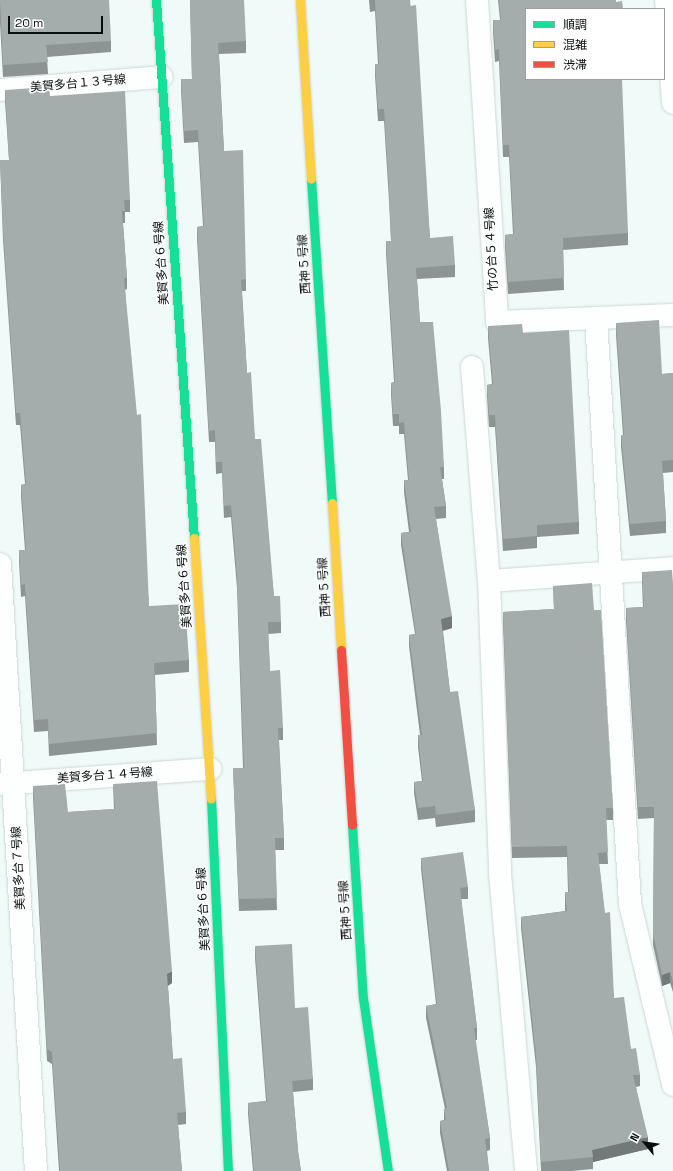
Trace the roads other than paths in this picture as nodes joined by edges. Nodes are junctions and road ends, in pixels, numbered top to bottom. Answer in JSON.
{"nodes":[{"id":1,"x":156,"y":0,"type":"edge"},
{"id":2,"x":300,"y":0,"type":"edge"},
{"id":3,"x":477,"y":0,"type":"edge"},
{"id":4,"x":666,"y":0,"type":"edge"},
{"id":5,"x":158,"y":78,"type":"junction"},
{"id":6,"x":0,"y":90,"type":"edge"},
{"id":7,"x":673,"y":103,"type":"edge"},
{"id":8,"x":673,"y":314,"type":"edge"},
{"id":9,"x":596,"y":318,"type":"junction"},
{"id":10,"x":472,"y":366,"type":"dead end"},
{"id":11,"x":0,"y":564,"type":"edge"},
{"id":12,"x":673,"y":568,"type":"edge"},
{"id":13,"x":612,"y":572,"type":"junction"},
{"id":14,"x":489,"y":581,"type":"junction"},
{"id":15,"x":210,"y":769,"type":"junction"},
{"id":16,"x":7,"y":784,"type":"edge"},
{"id":17,"x":673,"y":1085,"type":"edge"},
{"id":18,"x":36,"y":1171,"type":"edge"},
{"id":19,"x":228,"y":1171,"type":"edge"},
{"id":20,"x":388,"y":1171,"type":"edge"},
{"id":21,"x":526,"y":1171,"type":"edge"}],
"edges":[{"from":1,"to":5,"type":"street","name":"美賀多台６号線"},
{"from":2,"to":20,"type":"street","name":"西神５号線"},
{"from":3,"to":9,"type":"street","name":"竹の台５４号線"},
{"from":4,"to":7,"type":"street"},
{"from":5,"to":6,"type":"street","name":"美賀多台１３号線"},
{"from":5,"to":15,"type":"street","name":"美賀多台６号線"},
{"from":8,"to":9,"type":"street","name":"竹の台５４号線"},
{"from":9,"to":13,"type":"street"},
{"from":10,"to":14,"type":"street"},
{"from":11,"to":16,"type":"street","name":"美賀多台７号線"},
{"from":12,"to":13,"type":"street"},
{"from":13,"to":14,"type":"street"},
{"from":13,"to":17,"type":"street"},
{"from":14,"to":21,"type":"street"},
{"from":15,"to":16,"type":"street","name":"美賀多台１４号線"},
{"from":15,"to":19,"type":"street","name":"美賀多台６号線"},
{"from":16,"to":18,"type":"street","name":"美賀多台７号線"}]}
